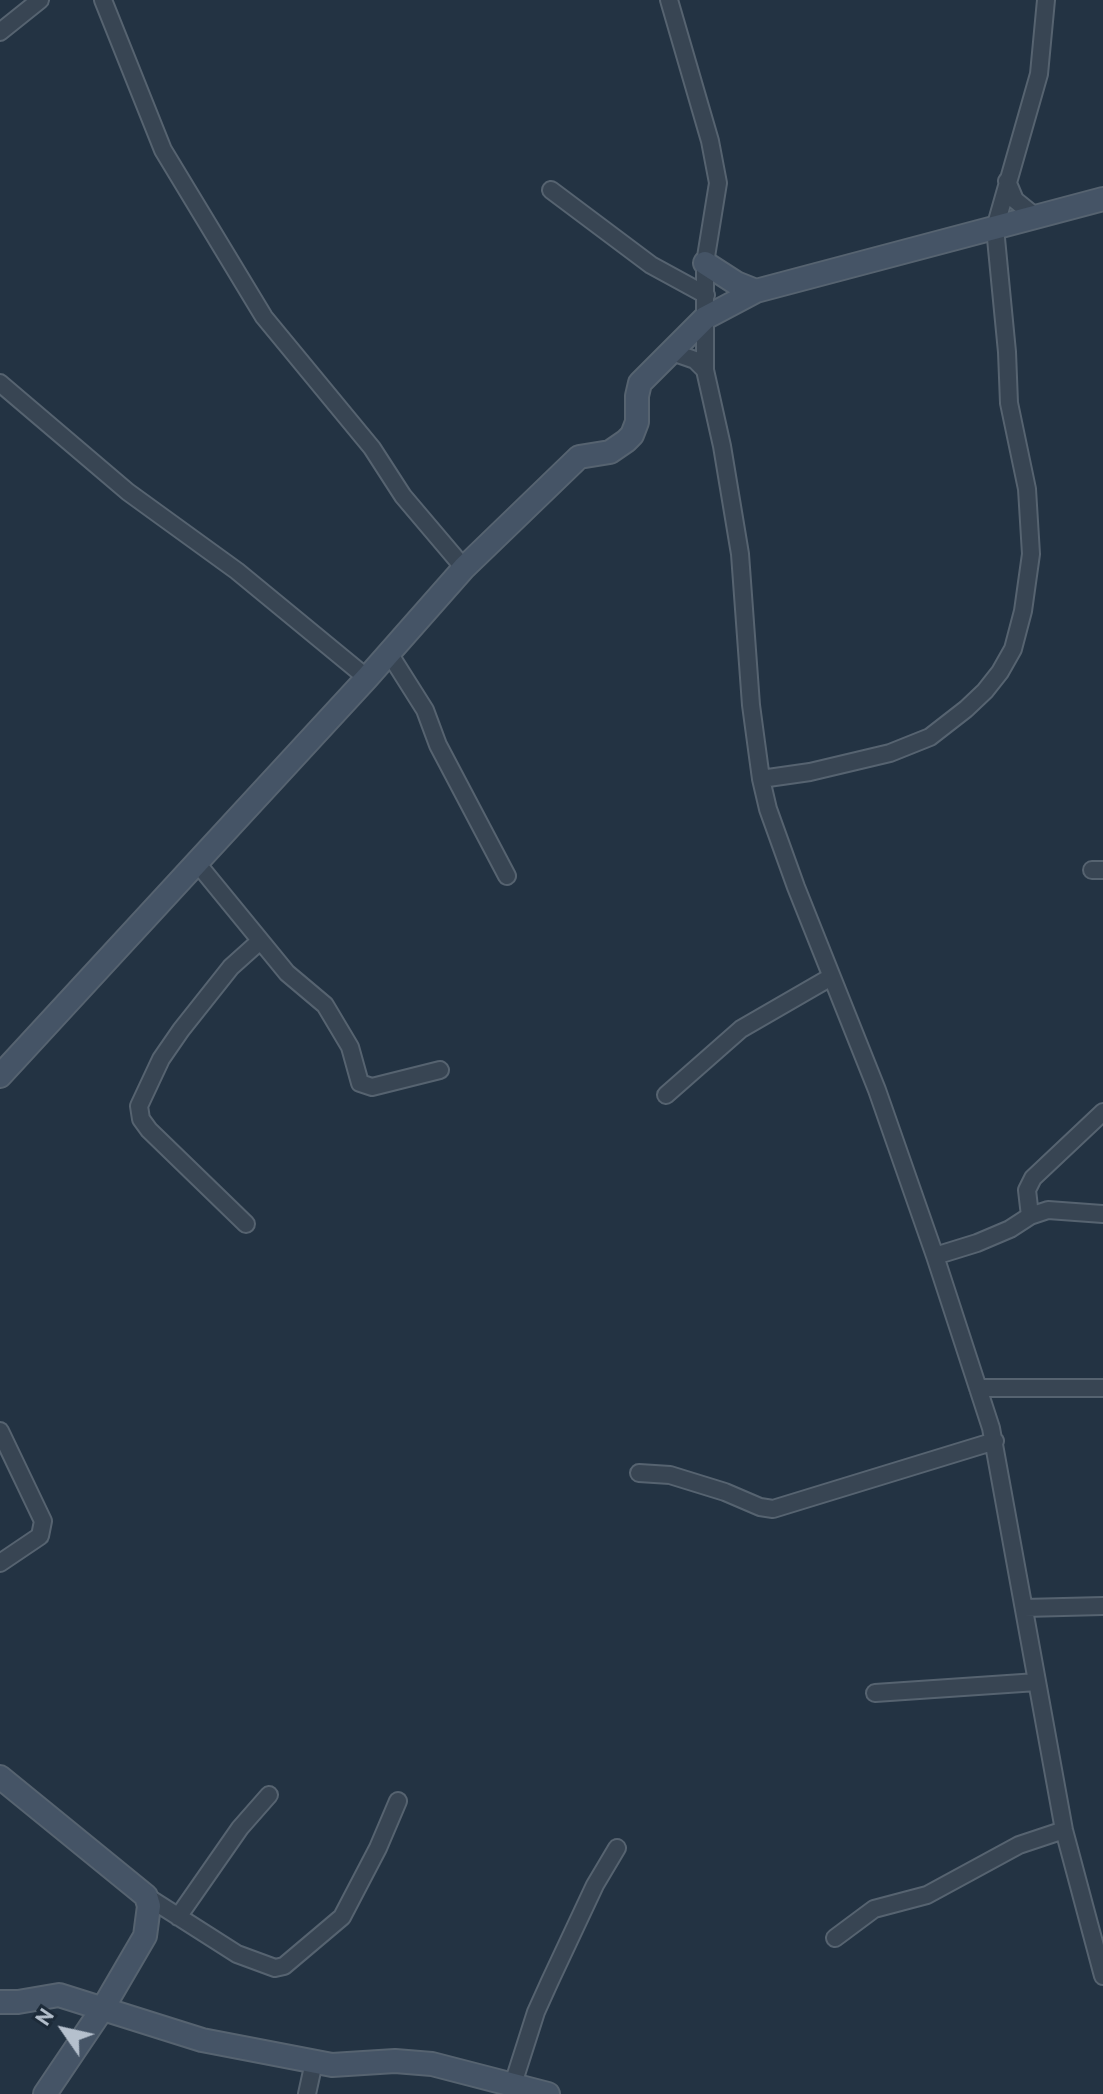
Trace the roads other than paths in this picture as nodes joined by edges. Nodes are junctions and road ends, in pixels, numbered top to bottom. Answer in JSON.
{"nodes":[{"id":1,"x":40,"y":0,"type":"edge"},
{"id":2,"x":103,"y":0,"type":"edge"},
{"id":3,"x":669,"y":0,"type":"edge"},
{"id":4,"x":1046,"y":0,"type":"edge"},
{"id":5,"x":0,"y":32,"type":"edge"},
{"id":6,"x":1007,"y":181,"type":"junction"},
{"id":7,"x":551,"y":190,"type":"dead end"},
{"id":8,"x":1103,"y":199,"type":"edge"},
{"id":9,"x":1036,"y":217,"type":"junction"},
{"id":10,"x":995,"y":228,"type":"junction"},
{"id":11,"x":705,"y":263,"type":"junction"},
{"id":12,"x":756,"y":291,"type":"junction"},
{"id":13,"x":706,"y":306,"type":"junction"},
{"id":14,"x":672,"y":352,"type":"junction"},
{"id":15,"x":705,"y":370,"type":"junction"},
{"id":16,"x":0,"y":383,"type":"edge"},
{"id":17,"x":464,"y":568,"type":"junction"},
{"id":18,"x":389,"y":653,"type":"junction"},
{"id":19,"x":367,"y":678,"type":"junction"},
{"id":20,"x":761,"y":779,"type":"junction"},
{"id":21,"x":197,"y":863,"type":"junction"},
{"id":22,"x":507,"y":876,"type":"dead end"},
{"id":23,"x":260,"y":941,"type":"junction"},
{"id":24,"x":831,"y":977,"type":"junction"},
{"id":25,"x":440,"y":1070,"type":"dead end"},
{"id":26,"x":0,"y":1076,"type":"edge"},
{"id":27,"x":666,"y":1095,"type":"dead end"},
{"id":28,"x":1103,"y":1112,"type":"edge"},
{"id":29,"x":1103,"y":1214,"type":"edge"},
{"id":30,"x":1030,"y":1216,"type":"junction"},
{"id":31,"x":246,"y":1224,"type":"dead end"},
{"id":32,"x":935,"y":1256,"type":"junction"},
{"id":33,"x":978,"y":1388,"type":"junction"},
{"id":34,"x":1103,"y":1388,"type":"edge"},
{"id":35,"x":0,"y":1431,"type":"edge"},
{"id":36,"x":995,"y":1441,"type":"junction"},
{"id":37,"x":639,"y":1473,"type":"dead end"},
{"id":38,"x":0,"y":1563,"type":"edge"},
{"id":39,"x":1103,"y":1606,"type":"edge"},
{"id":40,"x":1024,"y":1608,"type":"junction"},
{"id":41,"x":1037,"y":1682,"type":"junction"},
{"id":42,"x":875,"y":1693,"type":"dead end"},
{"id":43,"x":0,"y":1777,"type":"edge"},
{"id":44,"x":269,"y":1795,"type":"dead end"},
{"id":45,"x":398,"y":1801,"type":"dead end"},
{"id":46,"x":1064,"y":1830,"type":"junction"},
{"id":47,"x":617,"y":1848,"type":"dead end"},
{"id":48,"x":146,"y":1896,"type":"junction"},
{"id":49,"x":178,"y":1917,"type":"junction"},
{"id":50,"x":835,"y":1938,"type":"dead end"},
{"id":51,"x":1103,"y":1976,"type":"edge"},
{"id":52,"x":0,"y":2002,"type":"edge"},
{"id":53,"x":103,"y":2008,"type":"junction"},
{"id":54,"x":314,"y":2062,"type":"junction"},
{"id":55,"x":503,"y":2086,"type":"edge"},
{"id":56,"x":541,"y":2093,"type":"edge"},
{"id":57,"x":45,"y":2094,"type":"edge"},
{"id":58,"x":307,"y":2094,"type":"edge"}],
"edges":[{"from":1,"to":5,"type":"street"},
{"from":2,"to":17,"type":"street"},
{"from":3,"to":11,"type":"street"},
{"from":4,"to":6,"type":"street"},
{"from":6,"to":9,"type":"street"},
{"from":6,"to":10,"type":"street"},
{"from":7,"to":13,"type":"street"},
{"from":8,"to":9,"type":"street"},
{"from":9,"to":10,"type":"street"},
{"from":10,"to":12,"type":"street"},
{"from":10,"to":20,"type":"street"},
{"from":11,"to":12,"type":"street"},
{"from":11,"to":13,"type":"street"},
{"from":12,"to":13,"type":"street"},
{"from":13,"to":14,"type":"street"},
{"from":13,"to":15,"type":"street"},
{"from":14,"to":15,"type":"street"},
{"from":14,"to":17,"type":"street"},
{"from":15,"to":20,"type":"street"},
{"from":16,"to":19,"type":"street"},
{"from":17,"to":18,"type":"street"},
{"from":18,"to":19,"type":"street"},
{"from":18,"to":22,"type":"street"},
{"from":19,"to":21,"type":"street"},
{"from":20,"to":24,"type":"street"},
{"from":21,"to":23,"type":"street"},
{"from":21,"to":26,"type":"street"},
{"from":23,"to":25,"type":"street"},
{"from":23,"to":31,"type":"street"},
{"from":24,"to":27,"type":"street"},
{"from":24,"to":32,"type":"street"},
{"from":28,"to":30,"type":"street"},
{"from":29,"to":30,"type":"street"},
{"from":30,"to":32,"type":"street"},
{"from":32,"to":33,"type":"street"},
{"from":33,"to":34,"type":"street"},
{"from":33,"to":36,"type":"street"},
{"from":35,"to":38,"type":"street"},
{"from":36,"to":37,"type":"street"},
{"from":36,"to":40,"type":"street"},
{"from":39,"to":40,"type":"street"},
{"from":40,"to":41,"type":"street"},
{"from":41,"to":42,"type":"street"},
{"from":41,"to":46,"type":"street"},
{"from":43,"to":48,"type":"street"},
{"from":44,"to":49,"type":"street"},
{"from":45,"to":49,"type":"street"},
{"from":46,"to":50,"type":"street"},
{"from":46,"to":51,"type":"street"},
{"from":47,"to":55,"type":"street"},
{"from":48,"to":49,"type":"street"},
{"from":48,"to":53,"type":"street"},
{"from":52,"to":53,"type":"street"},
{"from":53,"to":54,"type":"street"},
{"from":53,"to":57,"type":"street"},
{"from":54,"to":55,"type":"street"},
{"from":54,"to":58,"type":"street"},
{"from":55,"to":56,"type":"street"}]}
